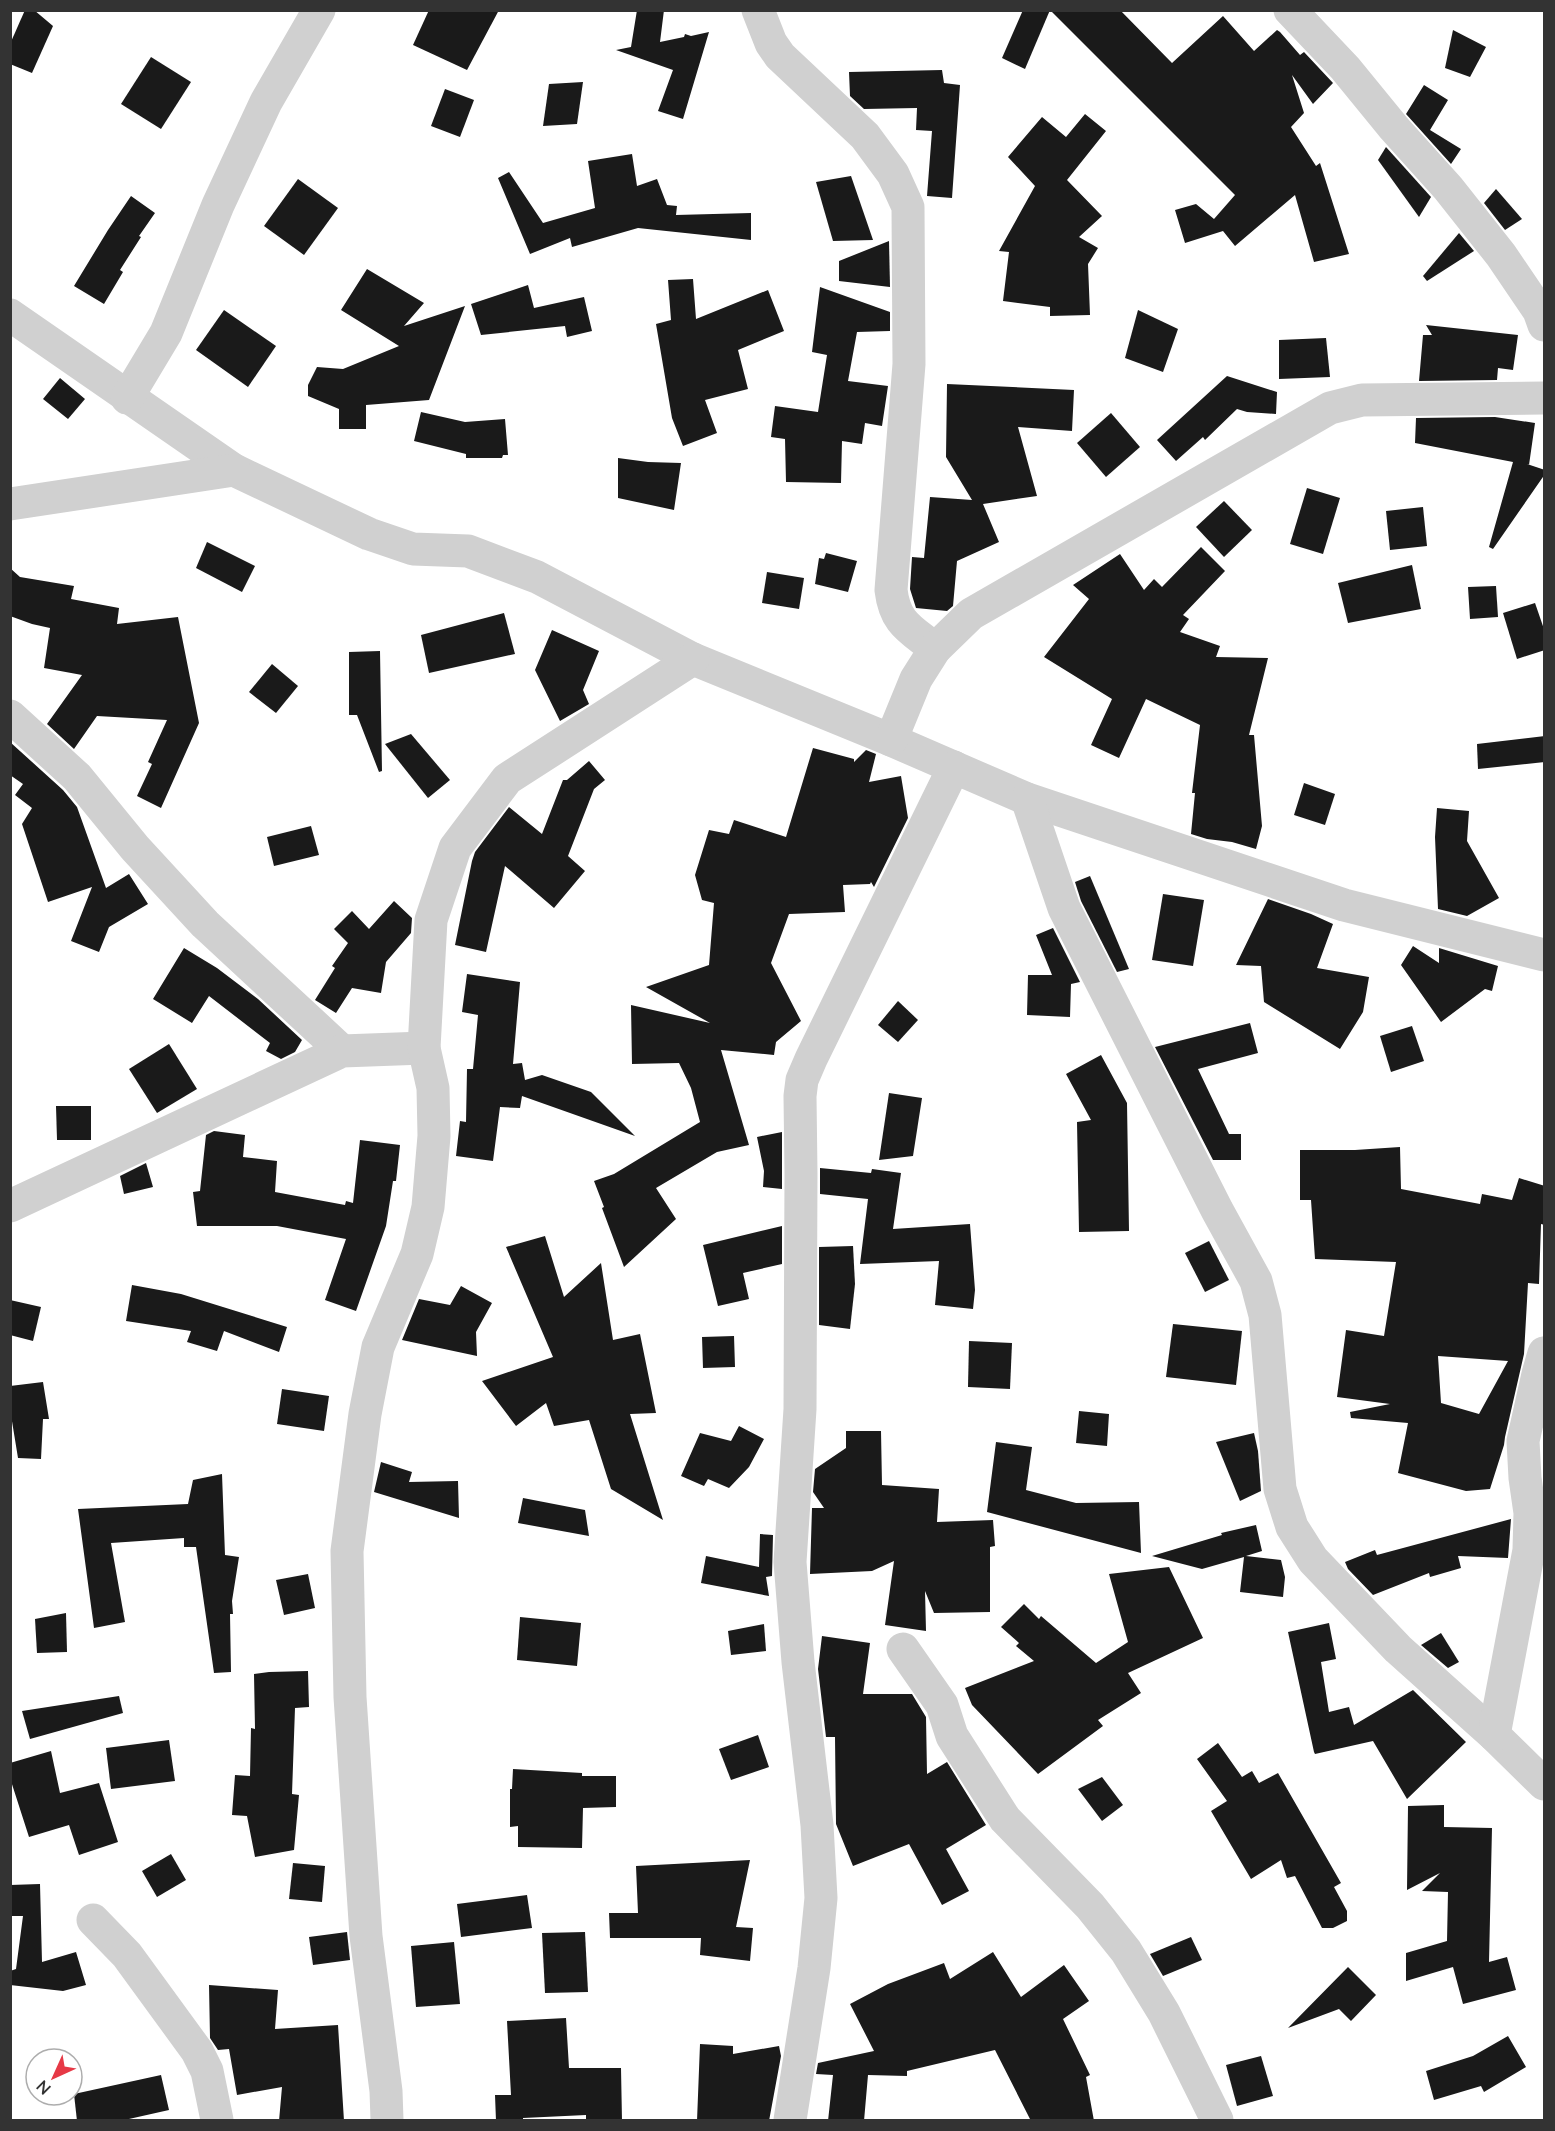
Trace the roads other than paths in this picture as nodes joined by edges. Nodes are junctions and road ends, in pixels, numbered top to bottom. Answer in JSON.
{"nodes":[{"id":1,"x":319,"y":10,"type":"edge"},
{"id":2,"x":758,"y":10,"type":"edge"},
{"id":3,"x":1290,"y":10,"type":"edge"},
{"id":4,"x":10,"y":315,"type":"edge"},
{"id":5,"x":1545,"y":325,"type":"edge"},
{"id":6,"x":127,"y":398,"type":"junction"},
{"id":7,"x":1545,"y":398,"type":"edge"},
{"id":8,"x":234,"y":470,"type":"junction"},
{"id":9,"x":10,"y":504,"type":"edge"},
{"id":10,"x":935,"y":649,"type":"junction"},
{"id":11,"x":693,"y":659,"type":"junction"},
{"id":12,"x":10,"y":716,"type":"edge"},
{"id":13,"x":891,"y":740,"type":"junction"},
{"id":14,"x":954,"y":767,"type":"junction"},
{"id":15,"x":1027,"y":799,"type":"junction"},
{"id":16,"x":1545,"y":956,"type":"edge"},
{"id":17,"x":424,"y":1048,"type":"junction"},
{"id":18,"x":342,"y":1051,"type":"junction"},
{"id":19,"x":10,"y":1206,"type":"edge"},
{"id":20,"x":1545,"y":1353,"type":"edge"},
{"id":21,"x":1537,"y":1512,"type":"edge"},
{"id":22,"x":903,"y":1648,"type":"dead end"},
{"id":23,"x":1494,"y":1735,"type":"junction"},
{"id":24,"x":1545,"y":1784,"type":"edge"},
{"id":25,"x":93,"y":1920,"type":"dead end"},
{"id":26,"x":217,"y":2121,"type":"edge"},
{"id":27,"x":387,"y":2121,"type":"edge"},
{"id":28,"x":790,"y":2121,"type":"edge"},
{"id":29,"x":1217,"y":2121,"type":"edge"}],
"edges":[{"from":1,"to":6,"type":"street"},
{"from":2,"to":10,"type":"street"},
{"from":3,"to":5,"type":"street"},
{"from":4,"to":6,"type":"street"},
{"from":6,"to":8,"type":"street"},
{"from":7,"to":10,"type":"street"},
{"from":8,"to":9,"type":"street"},
{"from":8,"to":11,"type":"street"},
{"from":10,"to":13,"type":"street"},
{"from":11,"to":13,"type":"street"},
{"from":11,"to":17,"type":"street"},
{"from":12,"to":18,"type":"street"},
{"from":13,"to":14,"type":"street"},
{"from":14,"to":15,"type":"street"},
{"from":14,"to":28,"type":"street"},
{"from":15,"to":16,"type":"street"},
{"from":15,"to":23,"type":"street"},
{"from":17,"to":18,"type":"street"},
{"from":17,"to":27,"type":"street"},
{"from":18,"to":19,"type":"street"},
{"from":20,"to":21,"type":"street"},
{"from":21,"to":23,"type":"street"},
{"from":22,"to":29,"type":"street"},
{"from":23,"to":24,"type":"street"},
{"from":25,"to":26,"type":"street"}]}
